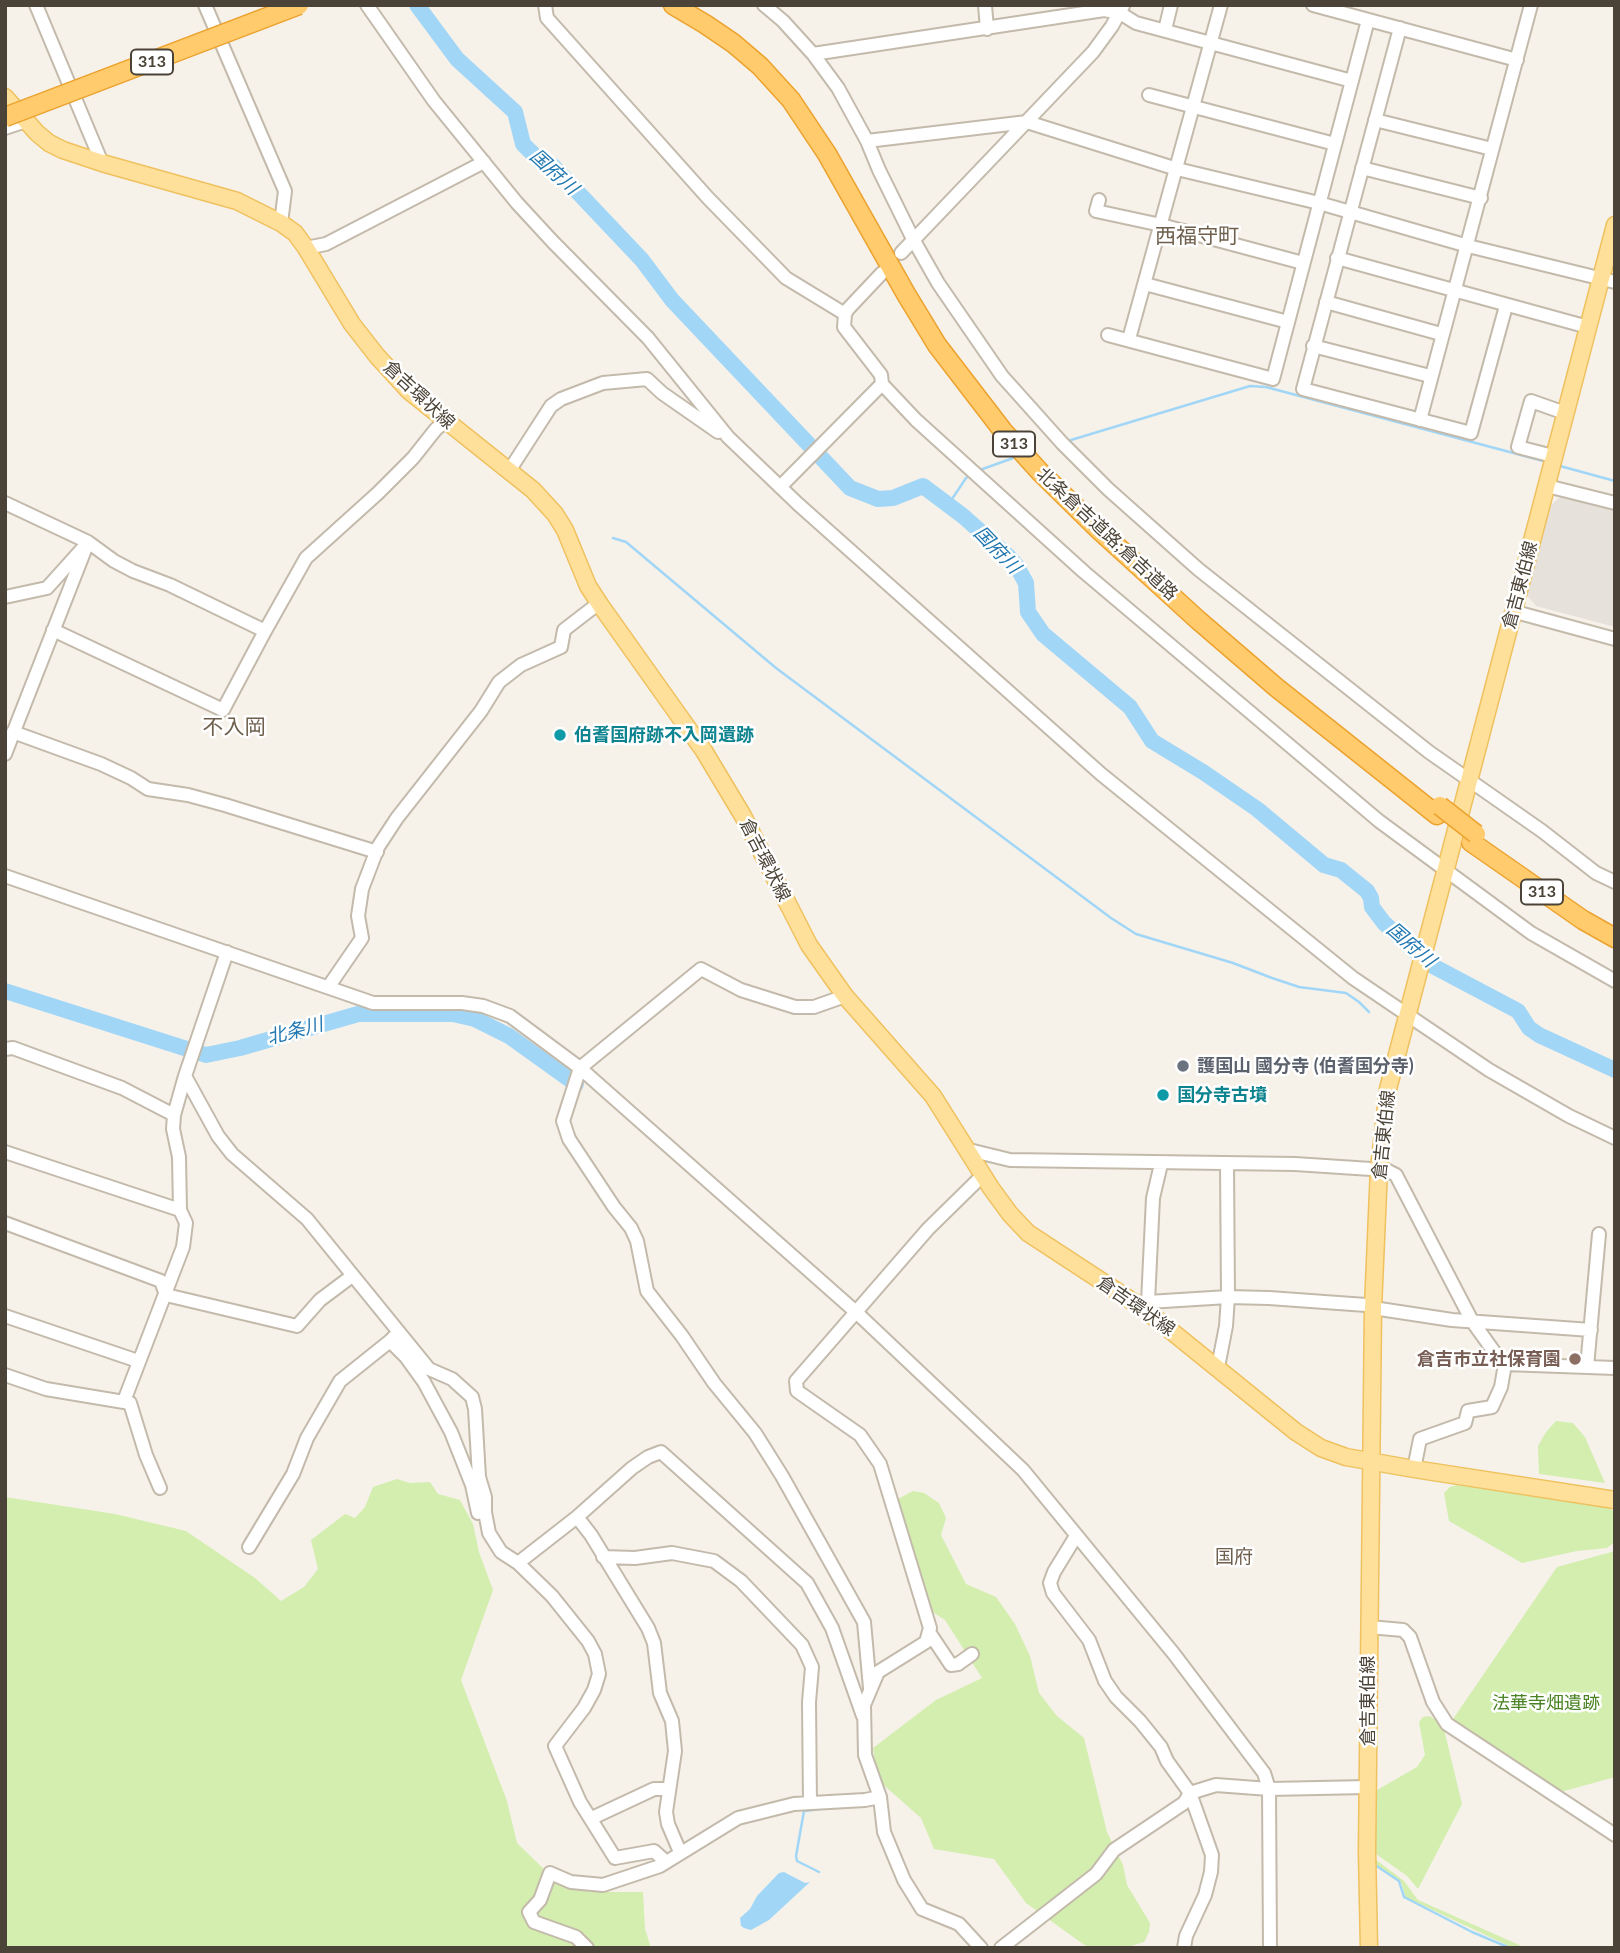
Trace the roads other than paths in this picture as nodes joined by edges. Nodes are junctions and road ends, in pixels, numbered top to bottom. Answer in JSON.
{"nodes":[{"id":1,"x":36,"y":5,"type":"edge"},
{"id":2,"x":205,"y":5,"type":"edge"},
{"id":3,"x":272,"y":5,"type":"edge"},
{"id":4,"x":299,"y":5,"type":"edge"},
{"id":5,"x":367,"y":5,"type":"edge"},
{"id":6,"x":545,"y":5,"type":"edge"},
{"id":7,"x":674,"y":5,"type":"edge"},
{"id":8,"x":698,"y":5,"type":"edge"},
{"id":9,"x":764,"y":5,"type":"edge"},
{"id":10,"x":985,"y":5,"type":"edge"},
{"id":11,"x":1171,"y":5,"type":"edge"},
{"id":12,"x":1221,"y":5,"type":"edge"},
{"id":13,"x":1313,"y":5,"type":"edge"},
{"id":14,"x":1531,"y":5,"type":"edge"},
{"id":15,"x":1121,"y":9,"type":"edge"},
{"id":16,"x":1368,"y":20,"type":"junction"},
{"id":17,"x":1400,"y":28,"type":"junction"},
{"id":18,"x":986,"y":29,"type":"junction"},
{"id":19,"x":1165,"y":30,"type":"junction"},
{"id":20,"x":1211,"y":44,"type":"junction"},
{"id":21,"x":813,"y":54,"type":"junction"},
{"id":22,"x":1517,"y":60,"type":"junction"},
{"id":23,"x":1352,"y":81,"type":"junction"},
{"id":24,"x":1149,"y":96,"type":"dead end"},
{"id":25,"x":5,"y":97,"type":"edge"},
{"id":26,"x":1192,"y":105,"type":"junction"},
{"id":27,"x":5,"y":107,"type":"edge"},
{"id":28,"x":5,"y":117,"type":"edge"},
{"id":29,"x":1375,"y":120,"type":"junction"},
{"id":30,"x":26,"y":121,"type":"junction"},
{"id":31,"x":1027,"y":122,"type":"junction"},
{"id":32,"x":5,"y":128,"type":"edge"},
{"id":33,"x":867,"y":141,"type":"junction"},
{"id":34,"x":1335,"y":144,"type":"junction"},
{"id":35,"x":1492,"y":149,"type":"junction"},
{"id":36,"x":484,"y":162,"type":"junction"},
{"id":37,"x":102,"y":163,"type":"junction"},
{"id":38,"x":1362,"y":168,"type":"junction"},
{"id":39,"x":1177,"y":169,"type":"junction"},
{"id":40,"x":1481,"y":198,"type":"junction"},
{"id":41,"x":1099,"y":200,"type":"dead end"},
{"id":42,"x":1319,"y":203,"type":"junction"},
{"id":43,"x":1351,"y":212,"type":"junction"},
{"id":44,"x":281,"y":223,"type":"junction"},
{"id":45,"x":1161,"y":225,"type":"junction"},
{"id":46,"x":1615,"y":225,"type":"edge"},
{"id":47,"x":913,"y":239,"type":"junction"},
{"id":48,"x":1468,"y":246,"type":"junction"},
{"id":49,"x":306,"y":248,"type":"junction"},
{"id":50,"x":901,"y":253,"type":"dead end"},
{"id":51,"x":1337,"y":258,"type":"junction"},
{"id":52,"x":1303,"y":263,"type":"junction"},
{"id":53,"x":882,"y":273,"type":"dead end"},
{"id":54,"x":1608,"y":280,"type":"edge"},
{"id":55,"x":1145,"y":284,"type":"junction"},
{"id":56,"x":1456,"y":291,"type":"junction"},
{"id":57,"x":1326,"y":302,"type":"junction"},
{"id":58,"x":1506,"y":306,"type":"junction"},
{"id":59,"x":845,"y":314,"type":"junction"},
{"id":60,"x":1288,"y":322,"type":"junction"},
{"id":61,"x":1588,"y":327,"type":"junction"},
{"id":62,"x":1441,"y":334,"type":"junction"},
{"id":63,"x":1108,"y":335,"type":"dead end"},
{"id":64,"x":1129,"y":340,"type":"junction"},
{"id":65,"x":1313,"y":346,"type":"junction"},
{"id":66,"x":1430,"y":376,"type":"junction"},
{"id":67,"x":879,"y":387,"type":"junction"},
{"id":68,"x":1565,"y":413,"type":"junction"},
{"id":69,"x":1420,"y":420,"type":"junction"},
{"id":70,"x":445,"y":422,"type":"junction"},
{"id":71,"x":727,"y":437,"type":"junction"},
{"id":72,"x":1553,"y":456,"type":"junction"},
{"id":73,"x":509,"y":471,"type":"junction"},
{"id":74,"x":1547,"y":486,"type":"junction"},
{"id":75,"x":780,"y":487,"type":"junction"},
{"id":76,"x":5,"y":503,"type":"edge"},
{"id":77,"x":1615,"y":503,"type":"edge"},
{"id":78,"x":88,"y":542,"type":"junction"},
{"id":79,"x":5,"y":597,"type":"edge"},
{"id":80,"x":599,"y":603,"type":"junction"},
{"id":81,"x":1512,"y":611,"type":"junction"},
{"id":82,"x":53,"y":630,"type":"junction"},
{"id":83,"x":265,"y":631,"type":"junction"},
{"id":84,"x":1615,"y":639,"type":"edge"},
{"id":85,"x":13,"y":732,"type":"junction"},
{"id":86,"x":5,"y":754,"type":"edge"},
{"id":87,"x":1468,"y":779,"type":"junction"},
{"id":88,"x":1439,"y":810,"type":"junction"},
{"id":89,"x":1474,"y":838,"type":"junction"},
{"id":90,"x":377,"y":852,"type":"junction"},
{"id":91,"x":1444,"y":870,"type":"junction"},
{"id":92,"x":5,"y":876,"type":"edge"},
{"id":93,"x":1615,"y":882,"type":"edge"},
{"id":94,"x":1615,"y":929,"type":"edge"},
{"id":95,"x":1615,"y":939,"type":"edge"},
{"id":96,"x":227,"y":952,"type":"junction"},
{"id":97,"x":1615,"y":981,"type":"edge"},
{"id":98,"x":329,"y":986,"type":"junction"},
{"id":99,"x":845,"y":996,"type":"junction"},
{"id":100,"x":1409,"y":1008,"type":"junction"},
{"id":101,"x":5,"y":1049,"type":"edge"},
{"id":102,"x":580,"y":1068,"type":"junction"},
{"id":103,"x":185,"y":1076,"type":"junction"},
{"id":104,"x":174,"y":1115,"type":"junction"},
{"id":105,"x":1615,"y":1138,"type":"edge"},
{"id":106,"x":969,"y":1150,"type":"junction"},
{"id":107,"x":5,"y":1152,"type":"edge"},
{"id":108,"x":1161,"y":1164,"type":"junction"},
{"id":109,"x":1227,"y":1164,"type":"junction"},
{"id":110,"x":1379,"y":1168,"type":"junction"},
{"id":111,"x":983,"y":1175,"type":"junction"},
{"id":112,"x":180,"y":1210,"type":"junction"},
{"id":113,"x":5,"y":1223,"type":"edge"},
{"id":114,"x":1599,"y":1234,"type":"dead end"},
{"id":115,"x":352,"y":1276,"type":"junction"},
{"id":116,"x":166,"y":1295,"type":"junction"},
{"id":117,"x":1228,"y":1297,"type":"junction"},
{"id":118,"x":1146,"y":1305,"type":"junction"},
{"id":119,"x":1373,"y":1308,"type":"junction"},
{"id":120,"x":858,"y":1313,"type":"junction"},
{"id":121,"x":5,"y":1316,"type":"edge"},
{"id":122,"x":1472,"y":1321,"type":"junction"},
{"id":123,"x":1591,"y":1330,"type":"junction"},
{"id":124,"x":394,"y":1336,"type":"junction"},
{"id":125,"x":138,"y":1361,"type":"junction"},
{"id":126,"x":1505,"y":1364,"type":"junction"},
{"id":127,"x":1218,"y":1367,"type":"junction"},
{"id":128,"x":1587,"y":1367,"type":"junction"},
{"id":129,"x":1615,"y":1368,"type":"edge"},
{"id":130,"x":5,"y":1375,"type":"edge"},
{"id":131,"x":124,"y":1401,"type":"junction"},
{"id":132,"x":1373,"y":1462,"type":"junction"},
{"id":133,"x":1414,"y":1469,"type":"junction"},
{"id":134,"x":160,"y":1488,"type":"dead end"},
{"id":135,"x":1615,"y":1500,"type":"edge"},
{"id":136,"x":478,"y":1513,"type":"dead end"},
{"id":137,"x":577,"y":1517,"type":"junction"},
{"id":138,"x":1076,"y":1536,"type":"junction"},
{"id":139,"x":248,"y":1547,"type":"dead end"},
{"id":140,"x":603,"y":1557,"type":"junction"},
{"id":141,"x":518,"y":1563,"type":"junction"},
{"id":142,"x":1368,"y":1627,"type":"junction"},
{"id":143,"x":929,"y":1632,"type":"junction"},
{"id":144,"x":972,"y":1654,"type":"dead end"},
{"id":145,"x":870,"y":1688,"type":"junction"},
{"id":146,"x":865,"y":1719,"type":"junction"},
{"id":147,"x":1367,"y":1787,"type":"junction"},
{"id":148,"x":669,"y":1789,"type":"junction"},
{"id":149,"x":1269,"y":1789,"type":"junction"},
{"id":150,"x":1190,"y":1793,"type":"junction"},
{"id":151,"x":880,"y":1797,"type":"junction"},
{"id":152,"x":810,"y":1803,"type":"junction"},
{"id":153,"x":592,"y":1818,"type":"junction"},
{"id":154,"x":1615,"y":1835,"type":"edge"},
{"id":155,"x":680,"y":1852,"type":"junction"},
{"id":156,"x":665,"y":1861,"type":"junction"},
{"id":157,"x":587,"y":1948,"type":"edge"},
{"id":158,"x":981,"y":1948,"type":"edge"},
{"id":159,"x":1001,"y":1948,"type":"edge"},
{"id":160,"x":1184,"y":1948,"type":"edge"},
{"id":161,"x":1270,"y":1948,"type":"edge"},
{"id":162,"x":1369,"y":1948,"type":"edge"}],
"edges":[{"from":1,"to":37,"type":"street"},
{"from":2,"to":44,"type":"street"},
{"from":3,"to":27,"type":"highway","number":"313"},
{"from":4,"to":28,"type":"highway","number":"313","bridge":true},
{"from":5,"to":36,"type":"street"},
{"from":6,"to":59,"type":"street"},
{"from":7,"to":88,"type":"highway","name":"北条倉吉道路;倉吉道路","number":"313"},
{"from":8,"to":88,"type":"highway","name":"北条倉吉道路;倉吉道路","number":"313"},
{"from":9,"to":21,"type":"street"},
{"from":10,"to":18,"type":"street"},
{"from":11,"to":19,"type":"street"},
{"from":12,"to":20,"type":"street"},
{"from":13,"to":16,"type":"street"},
{"from":14,"to":22,"type":"street"},
{"from":15,"to":18,"type":"street"},
{"from":15,"to":19,"type":"street"},
{"from":15,"to":31,"type":"street"},
{"from":16,"to":17,"type":"street"},
{"from":16,"to":23,"type":"street"},
{"from":17,"to":22,"type":"street"},
{"from":17,"to":29,"type":"street"},
{"from":18,"to":21,"type":"street"},
{"from":19,"to":20,"type":"street"},
{"from":20,"to":23,"type":"street"},
{"from":20,"to":26,"type":"street"},
{"from":21,"to":33,"type":"street"},
{"from":22,"to":35,"type":"street"},
{"from":23,"to":34,"type":"street"},
{"from":24,"to":26,"type":"street"},
{"from":25,"to":30,"type":"main road","name":"倉吉環状線"},
{"from":26,"to":34,"type":"street"},
{"from":26,"to":39,"type":"street"},
{"from":29,"to":35,"type":"street"},
{"from":29,"to":38,"type":"street"},
{"from":30,"to":32,"type":"street"},
{"from":30,"to":37,"type":"main road","name":"倉吉環状線"},
{"from":31,"to":33,"type":"street"},
{"from":31,"to":39,"type":"street"},
{"from":31,"to":47,"type":"street"},
{"from":33,"to":47,"type":"street"},
{"from":34,"to":42,"type":"street"},
{"from":35,"to":40,"type":"street"},
{"from":36,"to":49,"type":"street"},
{"from":36,"to":71,"type":"street"},
{"from":37,"to":44,"type":"main road","name":"倉吉環状線"},
{"from":38,"to":40,"type":"street"},
{"from":38,"to":43,"type":"street"},
{"from":39,"to":42,"type":"street"},
{"from":39,"to":45,"type":"street"},
{"from":40,"to":48,"type":"street"},
{"from":41,"to":45,"type":"street"},
{"from":42,"to":43,"type":"street"},
{"from":42,"to":52,"type":"street"},
{"from":43,"to":48,"type":"street"},
{"from":43,"to":51,"type":"street"},
{"from":44,"to":49,"type":"main road","name":"倉吉環状線"},
{"from":45,"to":52,"type":"street"},
{"from":45,"to":55,"type":"street"},
{"from":46,"to":54,"type":"main road","name":"倉吉東伯線"},
{"from":47,"to":50,"type":"street"},
{"from":47,"to":87,"type":"street"},
{"from":48,"to":54,"type":"street"},
{"from":48,"to":56,"type":"street"},
{"from":49,"to":70,"type":"main road","name":"倉吉環状線"},
{"from":51,"to":56,"type":"street"},
{"from":51,"to":57,"type":"street"},
{"from":52,"to":60,"type":"street"},
{"from":53,"to":59,"type":"street"},
{"from":54,"to":61,"type":"main road","name":"倉吉東伯線"},
{"from":55,"to":60,"type":"street"},
{"from":55,"to":64,"type":"street"},
{"from":56,"to":58,"type":"street"},
{"from":56,"to":62,"type":"street"},
{"from":57,"to":62,"type":"street"},
{"from":57,"to":65,"type":"street"},
{"from":58,"to":61,"type":"street"},
{"from":58,"to":69,"type":"street"},
{"from":59,"to":67,"type":"street"},
{"from":60,"to":64,"type":"street"},
{"from":61,"to":68,"type":"main road","name":"倉吉東伯線"},
{"from":62,"to":66,"type":"street"},
{"from":63,"to":64,"type":"street"},
{"from":65,"to":66,"type":"street"},
{"from":65,"to":69,"type":"street"},
{"from":66,"to":69,"type":"street"},
{"from":67,"to":75,"type":"street"},
{"from":67,"to":91,"type":"street"},
{"from":68,"to":72,"type":"main road","name":"倉吉東伯線"},
{"from":68,"to":72,"type":"street"},
{"from":70,"to":73,"type":"main road","name":"倉吉環状線"},
{"from":70,"to":83,"type":"street"},
{"from":71,"to":73,"type":"street"},
{"from":71,"to":75,"type":"street"},
{"from":72,"to":74,"type":"main road","name":"倉吉東伯線"},
{"from":73,"to":80,"type":"main road","name":"倉吉環状線"},
{"from":74,"to":77,"type":"street"},
{"from":74,"to":81,"type":"main road","name":"倉吉東伯線"},
{"from":75,"to":100,"type":"street"},
{"from":76,"to":78,"type":"street"},
{"from":78,"to":79,"type":"street"},
{"from":78,"to":82,"type":"street"},
{"from":78,"to":83,"type":"street"},
{"from":80,"to":90,"type":"street"},
{"from":80,"to":99,"type":"main road","name":"倉吉環状線"},
{"from":81,"to":84,"type":"street"},
{"from":81,"to":87,"type":"main road","name":"倉吉東伯線"},
{"from":82,"to":83,"type":"street"},
{"from":82,"to":85,"type":"street"},
{"from":85,"to":86,"type":"street"},
{"from":85,"to":90,"type":"street"},
{"from":87,"to":91,"type":"main road","name":"倉吉東伯線"},
{"from":87,"to":93,"type":"street"},
{"from":88,"to":89,"type":"highway","name":"北条倉吉道路;倉吉道路","number":"313","bridge":true},
{"from":89,"to":94,"type":"highway","name":"北条倉吉道路;倉吉道路","number":"313"},
{"from":89,"to":95,"type":"highway","name":"北条倉吉道路;倉吉道路","number":"313"},
{"from":90,"to":98,"type":"street"},
{"from":91,"to":97,"type":"street"},
{"from":91,"to":100,"type":"main road","name":"倉吉東伯線"},
{"from":92,"to":96,"type":"street"},
{"from":96,"to":98,"type":"street"},
{"from":96,"to":103,"type":"street"},
{"from":98,"to":102,"type":"street"},
{"from":99,"to":102,"type":"street"},
{"from":99,"to":106,"type":"main road","name":"倉吉環状線"},
{"from":100,"to":105,"type":"street"},
{"from":100,"to":110,"type":"main road","name":"倉吉東伯線"},
{"from":101,"to":104,"type":"street"},
{"from":102,"to":120,"type":"street"},
{"from":102,"to":145,"type":"street"},
{"from":103,"to":104,"type":"street"},
{"from":103,"to":115,"type":"street"},
{"from":104,"to":112,"type":"street"},
{"from":106,"to":108,"type":"street"},
{"from":106,"to":111,"type":"main road","name":"倉吉環状線"},
{"from":107,"to":112,"type":"street"},
{"from":108,"to":109,"type":"street"},
{"from":108,"to":118,"type":"street"},
{"from":109,"to":110,"type":"street"},
{"from":109,"to":117,"type":"street"},
{"from":110,"to":119,"type":"main road","name":"倉吉東伯線"},
{"from":110,"to":122,"type":"street"},
{"from":111,"to":118,"type":"main road","name":"倉吉環状線"},
{"from":111,"to":120,"type":"street"},
{"from":112,"to":116,"type":"street"},
{"from":113,"to":116,"type":"street"},
{"from":114,"to":123,"type":"street"},
{"from":115,"to":116,"type":"street"},
{"from":115,"to":124,"type":"street"},
{"from":116,"to":125,"type":"street"},
{"from":117,"to":118,"type":"street"},
{"from":117,"to":119,"type":"street"},
{"from":117,"to":127,"type":"street"},
{"from":118,"to":127,"type":"main road","name":"倉吉環状線"},
{"from":119,"to":122,"type":"street"},
{"from":119,"to":132,"type":"main road","name":"倉吉東伯線"},
{"from":120,"to":138,"type":"street"},
{"from":120,"to":143,"type":"street"},
{"from":121,"to":125,"type":"street"},
{"from":122,"to":123,"type":"street"},
{"from":122,"to":126,"type":"street"},
{"from":123,"to":128,"type":"street"},
{"from":124,"to":136,"type":"street"},
{"from":124,"to":139,"type":"street"},
{"from":124,"to":141,"type":"street"},
{"from":125,"to":131,"type":"street"},
{"from":126,"to":128,"type":"street"},
{"from":126,"to":133,"type":"street"},
{"from":127,"to":132,"type":"main road","name":"倉吉環状線"},
{"from":128,"to":129,"type":"street"},
{"from":130,"to":131,"type":"street"},
{"from":131,"to":134,"type":"street"},
{"from":132,"to":133,"type":"main road","name":"倉吉環状線"},
{"from":132,"to":142,"type":"main road","name":"倉吉東伯線"},
{"from":133,"to":135,"type":"main road","name":"倉吉環状線"},
{"from":137,"to":140,"type":"street"},
{"from":137,"to":141,"type":"street"},
{"from":137,"to":146,"type":"street"},
{"from":138,"to":149,"type":"street"},
{"from":138,"to":150,"type":"street"},
{"from":140,"to":148,"type":"street"},
{"from":140,"to":152,"type":"street"},
{"from":141,"to":153,"type":"street"},
{"from":142,"to":147,"type":"main road","name":"倉吉東伯線"},
{"from":142,"to":154,"type":"street"},
{"from":143,"to":144,"type":"street"},
{"from":143,"to":145,"type":"street"},
{"from":145,"to":146,"type":"street"},
{"from":146,"to":151,"type":"street"},
{"from":147,"to":149,"type":"street"},
{"from":147,"to":162,"type":"main road","name":"倉吉東伯線"},
{"from":148,"to":153,"type":"street"},
{"from":148,"to":155,"type":"street"},
{"from":149,"to":150,"type":"street"},
{"from":149,"to":161,"type":"street"},
{"from":150,"to":159,"type":"street"},
{"from":150,"to":160,"type":"street"},
{"from":151,"to":152,"type":"street"},
{"from":151,"to":158,"type":"street"},
{"from":152,"to":155,"type":"street"},
{"from":153,"to":156,"type":"street"},
{"from":155,"to":156,"type":"street"},
{"from":156,"to":157,"type":"street"}]}
